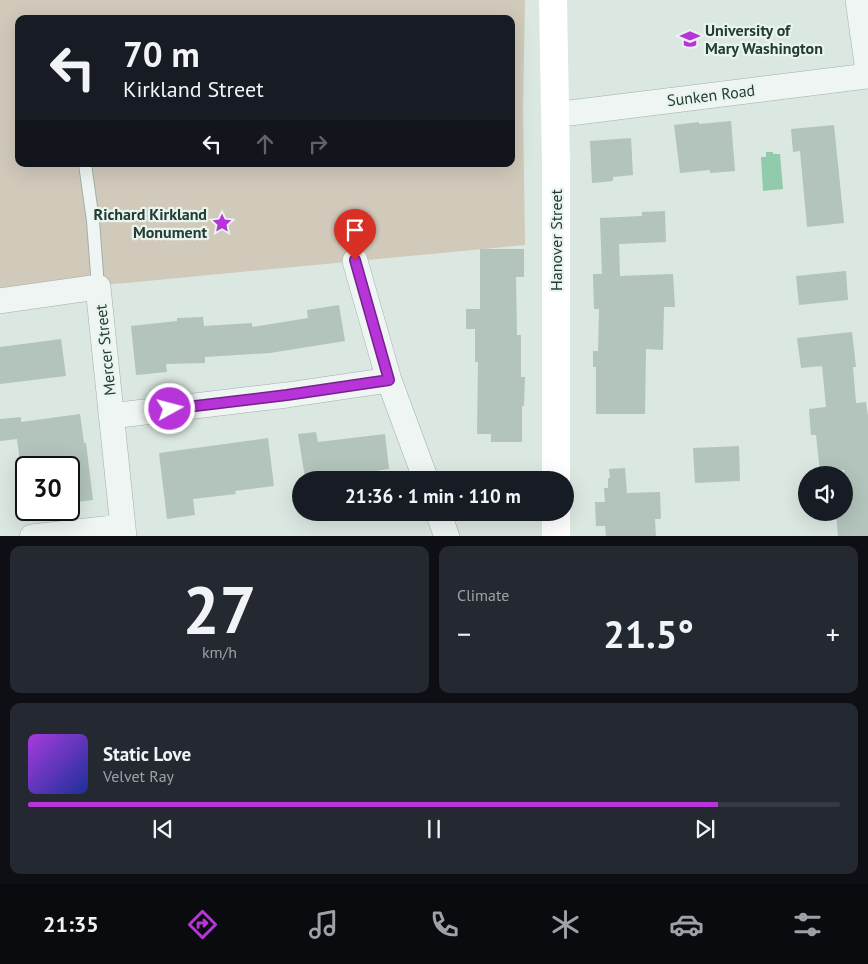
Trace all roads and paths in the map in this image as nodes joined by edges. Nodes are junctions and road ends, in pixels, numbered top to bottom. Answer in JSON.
{"nodes":[{"id":1,"x":553,"y":0,"type":"edge"},
{"id":2,"x":858,"y":0,"type":"edge"},
{"id":3,"x":868,"y":71,"type":"edge"},
{"id":4,"x":868,"y":76,"type":"edge"},
{"id":5,"x":554,"y":114,"type":"junction"},
{"id":6,"x":85,"y":167,"type":"edge"},
{"id":7,"x":355,"y":260,"type":"dead end"},
{"id":8,"x":98,"y":287,"type":"junction"},
{"id":9,"x":0,"y":301,"type":"edge"},
{"id":10,"x":389,"y":380,"type":"junction"},
{"id":11,"x":111,"y":416,"type":"junction"},
{"id":12,"x":423,"y":471,"type":"edge"},
{"id":13,"x":556,"y":471,"type":"edge"},
{"id":14,"x":441,"y":521,"type":"edge"},
{"id":15,"x":556,"y":521,"type":"edge"},
{"id":16,"x":123,"y":532,"type":"edge"},
{"id":17,"x":32,"y":536,"type":"edge"},
{"id":18,"x":447,"y":536,"type":"edge"},
{"id":19,"x":556,"y":536,"type":"edge"}],
"edges":[{"from":1,"to":5,"type":"street","name":"Hanover Street"},
{"from":2,"to":3,"type":"street"},
{"from":4,"to":5,"type":"street","name":"Sunken Road"},
{"from":5,"to":13,"type":"street","name":"Hanover Street"},
{"from":6,"to":8,"type":"lane","name":"Mercer Street"},
{"from":7,"to":10,"type":"street"},
{"from":8,"to":9,"type":"street"},
{"from":8,"to":11,"type":"street","name":"Mercer Street"},
{"from":10,"to":11,"type":"street"},
{"from":10,"to":12,"type":"street"},
{"from":11,"to":16,"type":"street","name":"Mercer Street"},
{"from":14,"to":18,"type":"street"},
{"from":15,"to":19,"type":"street"},
{"from":16,"to":17,"type":"street"}]}
